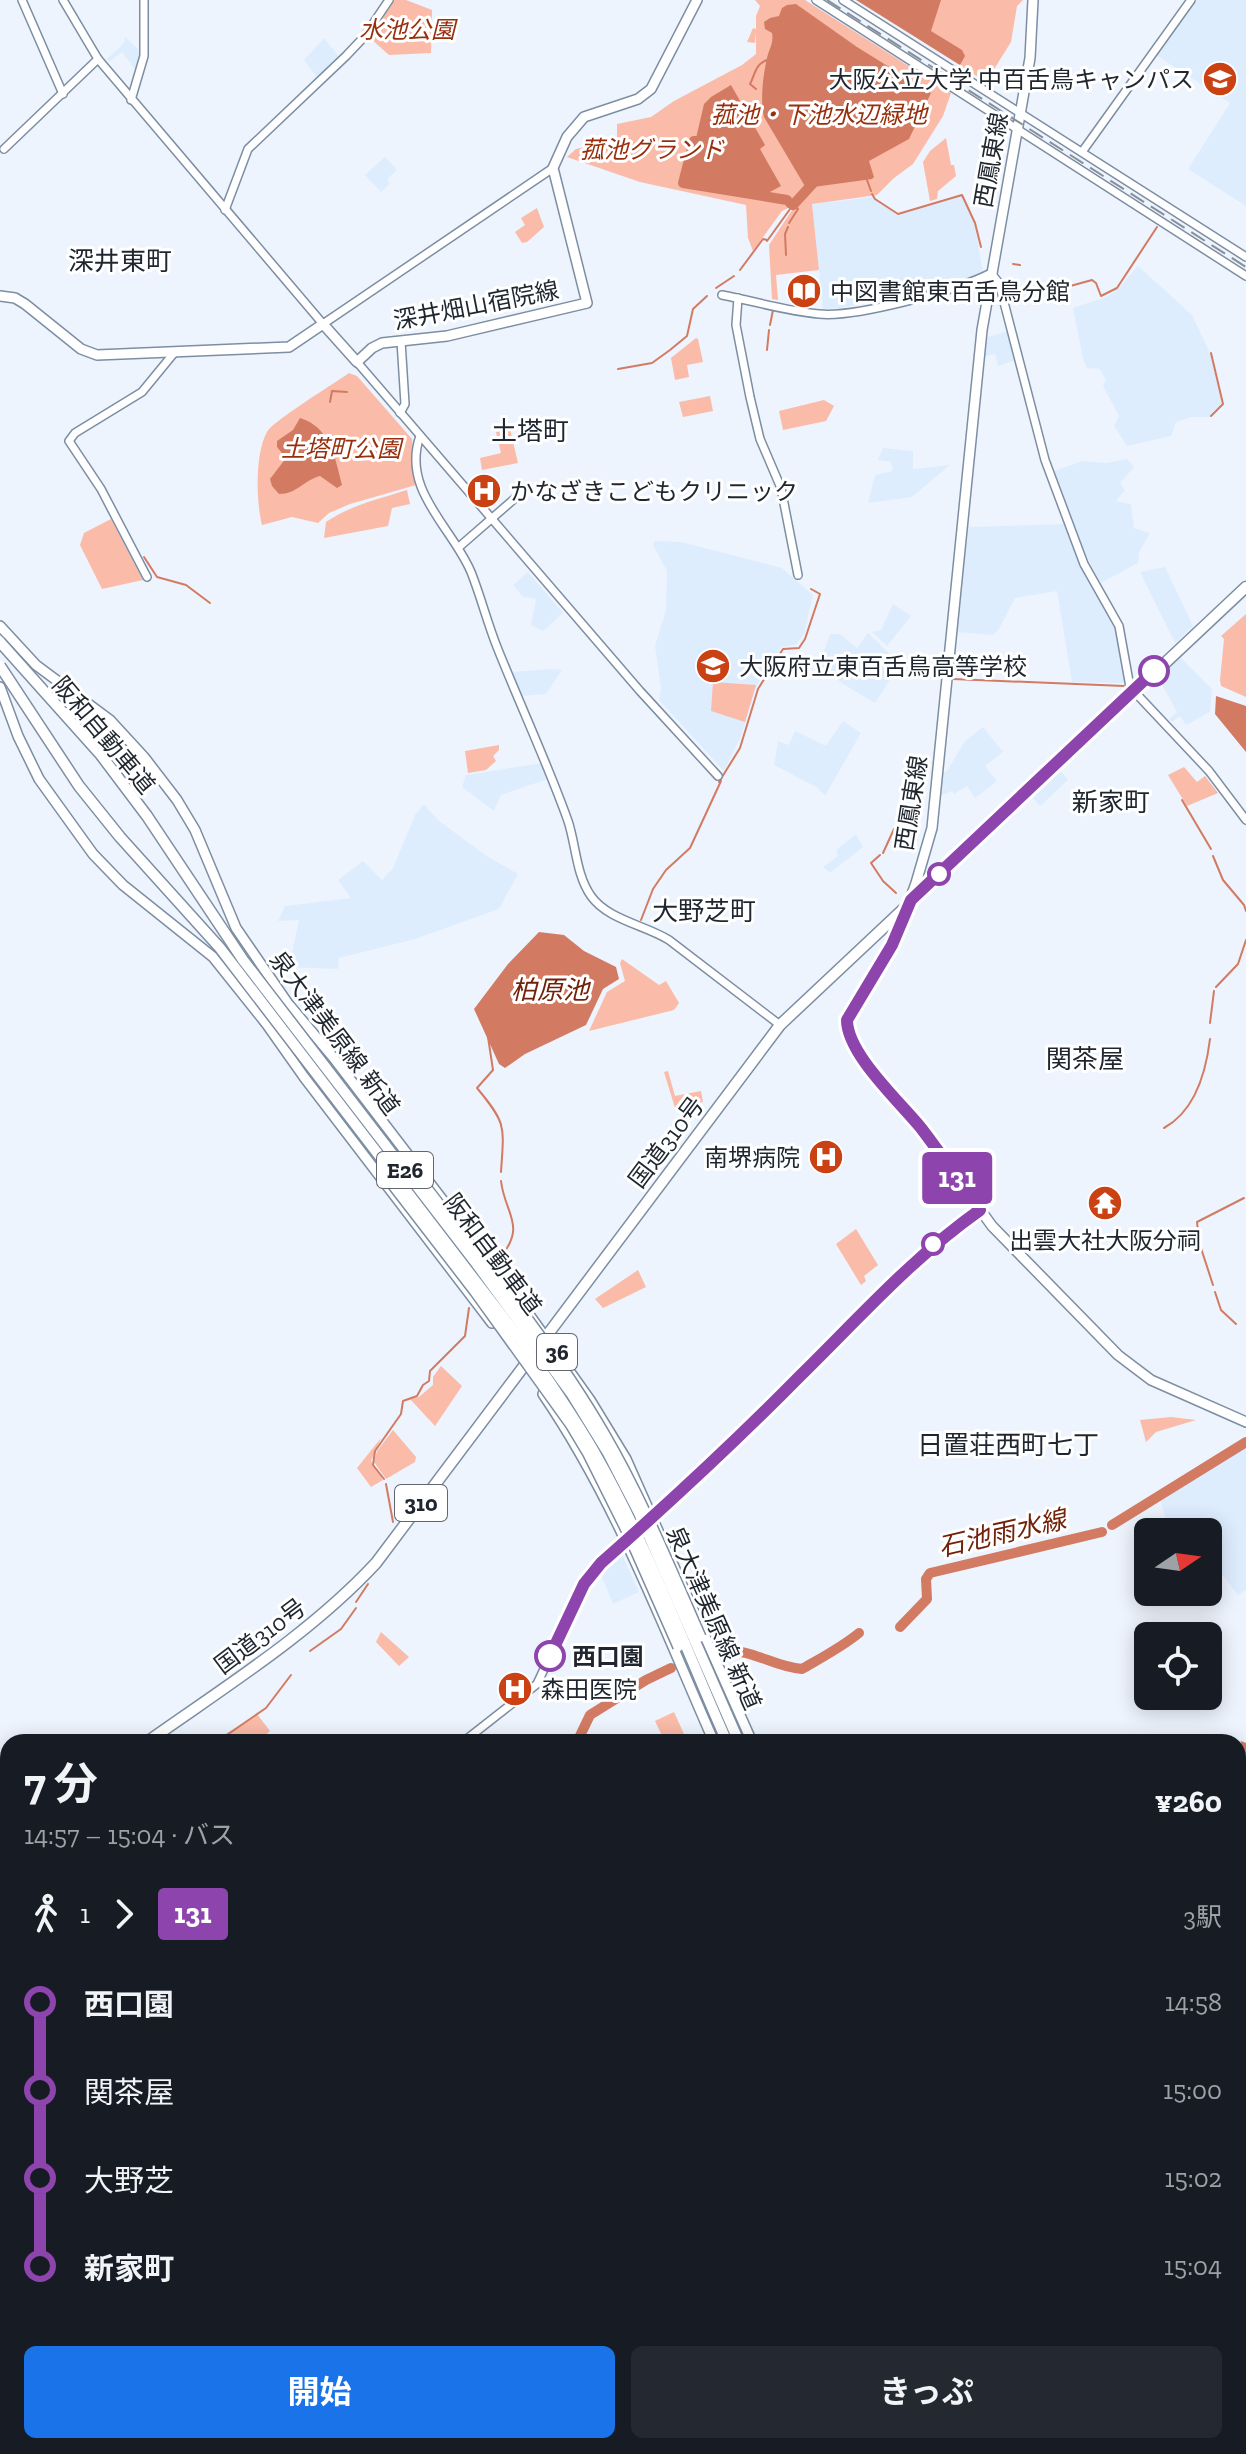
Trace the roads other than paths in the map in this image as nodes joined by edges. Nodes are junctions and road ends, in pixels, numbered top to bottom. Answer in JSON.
{"nodes":[{"id":1,"x":22,"y":0,"type":"edge"},
{"id":2,"x":63,"y":0,"type":"edge"},
{"id":3,"x":144,"y":0,"type":"edge"},
{"id":4,"x":389,"y":0,"type":"edge"},
{"id":5,"x":697,"y":0,"type":"edge"},
{"id":6,"x":816,"y":0,"type":"edge"},
{"id":7,"x":843,"y":0,"type":"edge"},
{"id":8,"x":1033,"y":0,"type":"edge"},
{"id":9,"x":1191,"y":0,"type":"edge"},
{"id":10,"x":98,"y":59,"type":"junction"},
{"id":11,"x":63,"y":94,"type":"junction"},
{"id":12,"x":131,"y":100,"type":"junction"},
{"id":13,"x":1020,"y":111,"type":"junction"},
{"id":14,"x":1017,"y":129,"type":"junction"},
{"id":15,"x":4,"y":149,"type":"dead end"},
{"id":16,"x":1082,"y":152,"type":"junction"},
{"id":17,"x":553,"y":168,"type":"junction"},
{"id":18,"x":225,"y":210,"type":"junction"},
{"id":19,"x":1246,"y":257,"type":"edge"},
{"id":20,"x":991,"y":273,"type":"junction"},
{"id":21,"x":1246,"y":276,"type":"edge"},
{"id":22,"x":722,"y":295,"type":"dead end"},
{"id":23,"x":0,"y":296,"type":"edge"},
{"id":24,"x":738,"y":298,"type":"junction"},
{"id":25,"x":323,"y":324,"type":"junction"},
{"id":26,"x":401,"y":341,"type":"junction"},
{"id":27,"x":174,"y":353,"type":"junction"},
{"id":28,"x":357,"y":362,"type":"junction"},
{"id":29,"x":400,"y":413,"type":"junction"},
{"id":30,"x":420,"y":436,"type":"junction"},
{"id":31,"x":521,"y":493,"type":"dead end"},
{"id":32,"x":491,"y":519,"type":"junction"},
{"id":33,"x":459,"y":547,"type":"junction"},
{"id":34,"x":798,"y":575,"type":"dead end"},
{"id":35,"x":147,"y":577,"type":"dead end"},
{"id":36,"x":1246,"y":587,"type":"edge"},
{"id":37,"x":0,"y":626,"type":"edge"},
{"id":38,"x":0,"y":642,"type":"edge"},
{"id":39,"x":0,"y":666,"type":"edge"},
{"id":40,"x":0,"y":687,"type":"edge"},
{"id":41,"x":1133,"y":692,"type":"junction"},
{"id":42,"x":718,"y":776,"type":"dead end"},
{"id":43,"x":1246,"y":820,"type":"edge"},
{"id":44,"x":911,"y":900,"type":"junction"},
{"id":45,"x":290,"y":1006,"type":"junction"},
{"id":46,"x":263,"y":1019,"type":"junction"},
{"id":47,"x":780,"y":1025,"type":"junction"},
{"id":48,"x":980,"y":1210,"type":"junction"},
{"id":49,"x":546,"y":1335,"type":"junction"},
{"id":50,"x":524,"y":1365,"type":"junction"},
{"id":51,"x":1246,"y":1422,"type":"edge"},
{"id":52,"x":652,"y":1515,"type":"junction"},
{"id":53,"x":625,"y":1541,"type":"junction"},
{"id":54,"x":158,"y":1734,"type":"edge"},
{"id":55,"x":473,"y":1734,"type":"edge"},
{"id":56,"x":710,"y":1734,"type":"edge"},
{"id":57,"x":716,"y":1734,"type":"edge"},
{"id":58,"x":723,"y":1734,"type":"edge"},
{"id":59,"x":736,"y":1734,"type":"edge"},
{"id":60,"x":746,"y":1734,"type":"edge"},
{"id":61,"x":747,"y":1734,"type":"edge"}],
"edges":[{"from":1,"to":11,"type":"street"},
{"from":2,"to":10,"type":"street"},
{"from":3,"to":12,"type":"street"},
{"from":4,"to":18,"type":"street"},
{"from":5,"to":17,"type":"main road"},
{"from":6,"to":14,"type":"street"},
{"from":7,"to":13,"type":"street"},
{"from":8,"to":13,"type":"main road","name":"西鳳東線"},
{"from":9,"to":16,"type":"street"},
{"from":10,"to":11,"type":"street"},
{"from":10,"to":12,"type":"street"},
{"from":11,"to":15,"type":"street"},
{"from":12,"to":18,"type":"street"},
{"from":13,"to":14,"type":"main road","name":"西鳳東線"},
{"from":13,"to":16,"type":"street"},
{"from":14,"to":20,"type":"main road","name":"西鳳東線"},
{"from":14,"to":21,"type":"street"},
{"from":16,"to":19,"type":"street"},
{"from":17,"to":25,"type":"street"},
{"from":17,"to":26,"type":"main road","name":"深井畑山宿院線"},
{"from":18,"to":25,"type":"street"},
{"from":20,"to":24,"type":"street"},
{"from":20,"to":41,"type":"street"},
{"from":20,"to":44,"type":"main road","name":"西鳳東線"},
{"from":22,"to":24,"type":"street"},
{"from":23,"to":27,"type":"main road"},
{"from":24,"to":34,"type":"street"},
{"from":25,"to":27,"type":"main road"},
{"from":25,"to":28,"type":"main road"},
{"from":26,"to":28,"type":"main road","name":"深井畑山宿院線"},
{"from":26,"to":29,"type":"street"},
{"from":27,"to":35,"type":"street"},
{"from":28,"to":29,"type":"street"},
{"from":29,"to":30,"type":"street"},
{"from":30,"to":32,"type":"street"},
{"from":30,"to":33,"type":"street"},
{"from":31,"to":32,"type":"street"},
{"from":32,"to":33,"type":"street"},
{"from":32,"to":42,"type":"street"},
{"from":33,"to":47,"type":"street"},
{"from":36,"to":41,"type":"highway","name":"国道310号","number":"310"},
{"from":37,"to":45,"type":"main road","name":"泉大津美原線 新道","number":"36"},
{"from":38,"to":59,"type":"highway","name":"阪和自動車道","number":"E26","bridge":true},
{"from":39,"to":58,"type":"highway","name":"阪和自動車道","number":"E26","bridge":true},
{"from":40,"to":46,"type":"main road","name":"泉大津美原線 新道","number":"36"},
{"from":41,"to":43,"type":"street"},
{"from":41,"to":44,"type":"highway","name":"国道310号","number":"310"},
{"from":44,"to":47,"type":"highway","name":"国道310号","number":"310"},
{"from":44,"to":48,"type":"main road","name":"西鳳東線"},
{"from":45,"to":49,"type":"main road","number":"36"},
{"from":45,"to":60,"type":"main road","name":"泉大津美原線 新道","number":"36","bridge":true},
{"from":46,"to":50,"type":"main road","number":"36"},
{"from":46,"to":57,"type":"main road","name":"泉大津美原線 新道","number":"36","bridge":true},
{"from":47,"to":49,"type":"highway","name":"国道310号","number":"310"},
{"from":48,"to":51,"type":"main road","name":"西鳳東線"},
{"from":48,"to":52,"type":"street"},
{"from":49,"to":50,"type":"highway","name":"国道310号","number":"310"},
{"from":49,"to":52,"type":"main road","number":"36"},
{"from":50,"to":53,"type":"main road","number":"36"},
{"from":50,"to":54,"type":"highway","name":"国道310号","number":"310"},
{"from":52,"to":53,"type":"street"},
{"from":52,"to":61,"type":"main road","number":"36"},
{"from":53,"to":55,"type":"street"},
{"from":53,"to":56,"type":"main road","number":"36"}]}
